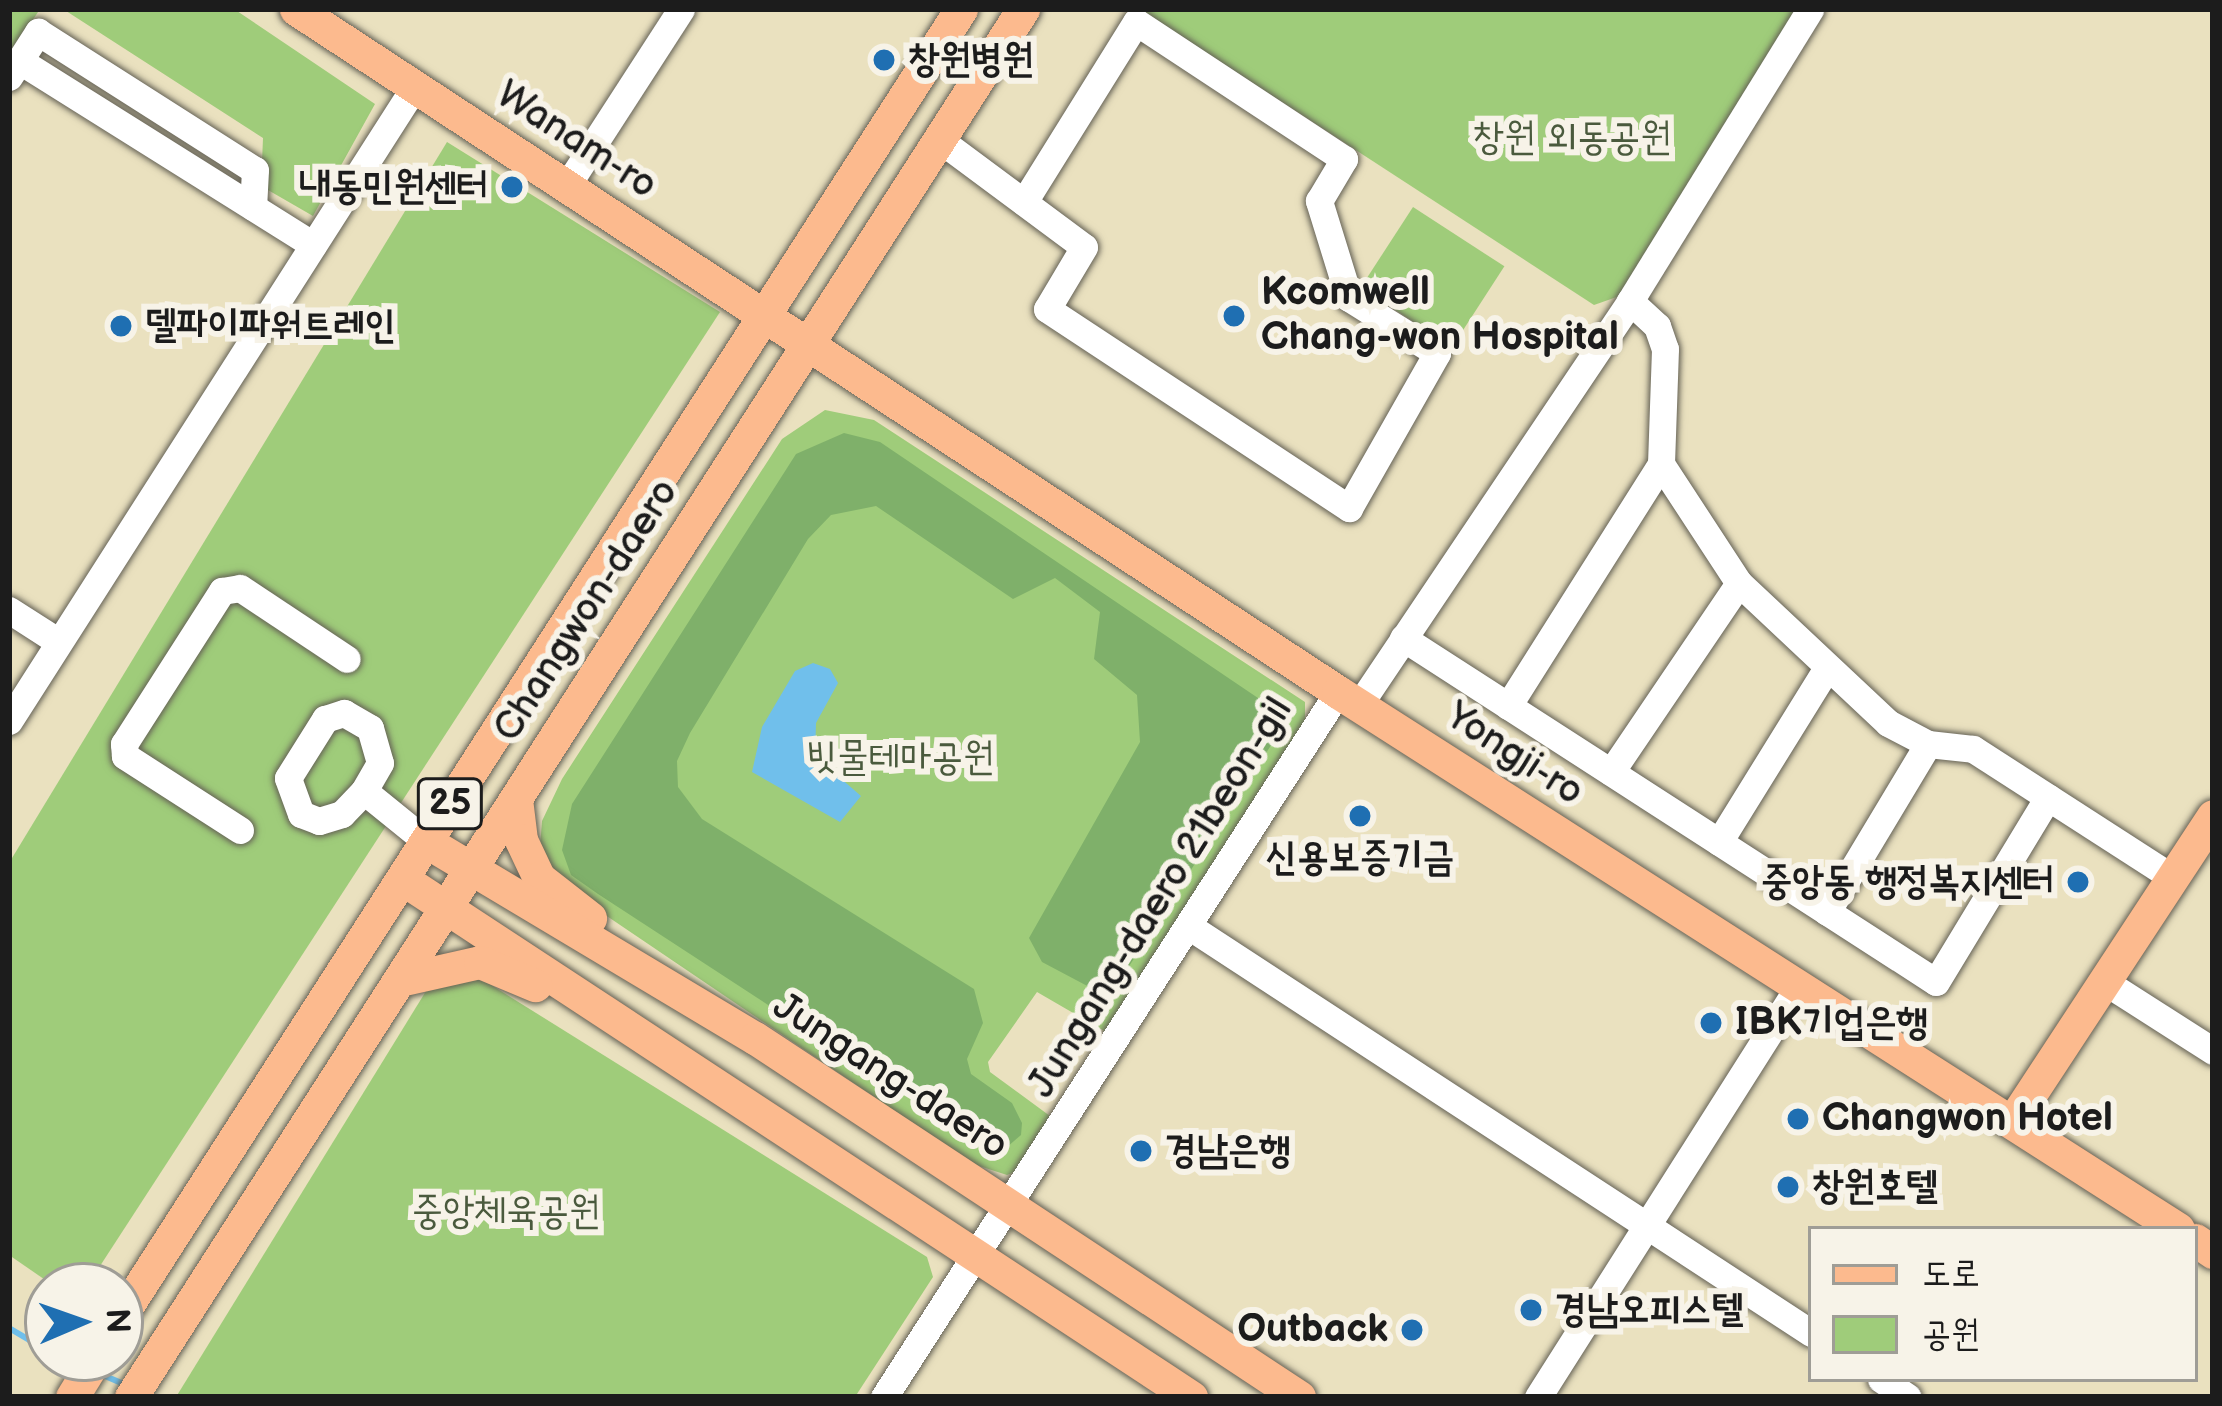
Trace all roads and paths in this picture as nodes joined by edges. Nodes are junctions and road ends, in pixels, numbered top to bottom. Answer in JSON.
{"nodes":[{"id":1,"x":296,"y":9,"type":"edge"},
{"id":2,"x":681,"y":9,"type":"edge"},
{"id":3,"x":962,"y":9,"type":"edge"},
{"id":4,"x":1022,"y":9,"type":"edge"},
{"id":5,"x":1810,"y":9,"type":"edge"},
{"id":6,"x":14,"y":69,"type":"edge"},
{"id":7,"x":415,"y":86,"type":"junction"},
{"id":8,"x":940,"y":140,"type":"junction"},
{"id":9,"x":568,"y":184,"type":"junction"},
{"id":10,"x":1024,"y":202,"type":"junction"},
{"id":11,"x":313,"y":244,"type":"junction"},
{"id":12,"x":1630,"y":302,"type":"junction"},
{"id":13,"x":765,"y":315,"type":"junction"},
{"id":14,"x":811,"y":342,"type":"junction"},
{"id":15,"x":1661,"y":464,"type":"junction"},
{"id":16,"x":1739,"y":584,"type":"junction"},
{"id":17,"x":9,"y":610,"type":"edge"},
{"id":18,"x":1403,"y":638,"type":"junction"},
{"id":19,"x":59,"y":642,"type":"junction"},
{"id":20,"x":346,"y":659,"type":"dead end"},
{"id":21,"x":1825,"y":671,"type":"junction"},
{"id":22,"x":1349,"y":699,"type":"junction"},
{"id":23,"x":1508,"y":706,"type":"junction"},
{"id":24,"x":9,"y":721,"type":"edge"},
{"id":25,"x":1928,"y":744,"type":"junction"},
{"id":26,"x":1611,"y":772,"type":"junction"},
{"id":27,"x":364,"y":791,"type":"dead end"},
{"id":28,"x":2048,"y":797,"type":"junction"},
{"id":29,"x":516,"y":799,"type":"junction"},
{"id":30,"x":2213,"y":816,"type":"edge"},
{"id":31,"x":240,"y":830,"type":"dead end"},
{"id":32,"x":427,"y":842,"type":"junction"},
{"id":33,"x":1719,"y":842,"type":"junction"},
{"id":34,"x":471,"y":871,"type":"junction"},
{"id":35,"x":2173,"y":878,"type":"junction"},
{"id":36,"x":404,"y":880,"type":"junction"},
{"id":37,"x":448,"y":906,"type":"junction"},
{"id":38,"x":1828,"y":912,"type":"junction"},
{"id":39,"x":1190,"y":927,"type":"junction"},
{"id":40,"x":635,"y":968,"type":"junction"},
{"id":41,"x":400,"y":980,"type":"junction"},
{"id":42,"x":2105,"y":982,"type":"junction"},
{"id":43,"x":1799,"y":986,"type":"junction"},
{"id":44,"x":573,"y":992,"type":"junction"},
{"id":45,"x":2213,"y":1052,"type":"edge"},
{"id":46,"x":2012,"y":1122,"type":"junction"},
{"id":47,"x":1011,"y":1207,"type":"junction"},
{"id":48,"x":1647,"y":1226,"type":"junction"},
{"id":49,"x":2173,"y":1226,"type":"edge"},
{"id":50,"x":974,"y":1255,"type":"junction"},
{"id":51,"x":144,"y":1280,"type":"edge"},
{"id":52,"x":1808,"y":1332,"type":"edge"},
{"id":53,"x":160,"y":1350,"type":"junction"},
{"id":54,"x":131,"y":1397,"type":"edge"},
{"id":55,"x":158,"y":1397,"type":"edge"},
{"id":56,"x":884,"y":1397,"type":"edge"},
{"id":57,"x":1191,"y":1397,"type":"edge"},
{"id":58,"x":1299,"y":1397,"type":"edge"},
{"id":59,"x":1538,"y":1397,"type":"edge"}],
"edges":[{"from":1,"to":7,"type":"main road","name":"Wanam-ro"},
{"from":2,"to":9,"type":"street"},
{"from":3,"to":13,"type":"main road","name":"Changwon-daero","number":"25"},
{"from":4,"to":8,"type":"main road","name":"Changwon-daero","number":"25"},
{"from":5,"to":12,"type":"street","name":"Jungang-daero 21beon-gil"},
{"from":6,"to":11,"type":"street"},
{"from":7,"to":9,"type":"main road","name":"Wanam-ro"},
{"from":7,"to":11,"type":"street"},
{"from":8,"to":10,"type":"street"},
{"from":8,"to":14,"type":"main road","name":"Changwon-daero","number":"25"},
{"from":9,"to":13,"type":"main road","name":"Wanam-ro"},
{"from":10,"to":10,"type":"street"},
{"from":11,"to":19,"type":"street"},
{"from":12,"to":15,"type":"street"},
{"from":12,"to":18,"type":"street","name":"Jungang-daero 21beon-gil"},
{"from":13,"to":14,"type":"main road","name":"Wanam-ro"},
{"from":13,"to":32,"type":"main road","name":"Changwon-daero","number":"25"},
{"from":14,"to":22,"type":"main road","name":"Yongji-ro"},
{"from":14,"to":29,"type":"main road","name":"Changwon-daero","number":"25"},
{"from":15,"to":16,"type":"street"},
{"from":15,"to":23,"type":"street"},
{"from":16,"to":21,"type":"street"},
{"from":16,"to":26,"type":"street"},
{"from":17,"to":19,"type":"street"},
{"from":18,"to":22,"type":"street","name":"Jungang-daero 21beon-gil"},
{"from":18,"to":23,"type":"street"},
{"from":19,"to":24,"type":"street"},
{"from":20,"to":31,"type":"street"},
{"from":21,"to":25,"type":"street"},
{"from":21,"to":33,"type":"street"},
{"from":22,"to":39,"type":"street","name":"Jungang-daero 21beon-gil"},
{"from":22,"to":43,"type":"main road","name":"Yongji-ro"},
{"from":23,"to":26,"type":"street"},
{"from":25,"to":28,"type":"street"},
{"from":25,"to":38,"type":"street"},
{"from":26,"to":33,"type":"street"},
{"from":27,"to":32,"type":"street"},
{"from":28,"to":35,"type":"street"},
{"from":28,"to":38,"type":"street"},
{"from":29,"to":34,"type":"main road","name":"Changwon-daero","number":"25"},
{"from":29,"to":40,"type":"main road"},
{"from":30,"to":35,"type":"main road"},
{"from":32,"to":34,"type":"main road","name":"Jungang-daero"},
{"from":32,"to":36,"type":"main road","name":"Changwon-daero","number":"25"},
{"from":33,"to":38,"type":"street"},
{"from":34,"to":37,"type":"main road","name":"Changwon-daero","number":"25"},
{"from":34,"to":40,"type":"main road","name":"Jungang-daero"},
{"from":35,"to":42,"type":"main road"},
{"from":36,"to":37,"type":"main road"},
{"from":36,"to":51,"type":"main road","name":"Changwon-daero","number":"25"},
{"from":37,"to":41,"type":"main road","name":"Changwon-daero","number":"25"},
{"from":37,"to":44,"type":"main road"},
{"from":39,"to":47,"type":"street","name":"Jungang-daero 21beon-gil"},
{"from":39,"to":48,"type":"street"},
{"from":40,"to":47,"type":"main road","name":"Jungang-daero"},
{"from":41,"to":44,"type":"main road"},
{"from":41,"to":53,"type":"main road","name":"Changwon-daero","number":"25"},
{"from":42,"to":45,"type":"street"},
{"from":42,"to":46,"type":"main road"},
{"from":43,"to":46,"type":"main road","name":"Yongji-ro"},
{"from":43,"to":48,"type":"street"},
{"from":44,"to":50,"type":"main road"},
{"from":46,"to":49,"type":"main road","name":"Yongji-ro"},
{"from":47,"to":50,"type":"street","name":"Jungang-daero 21beon-gil"},
{"from":47,"to":58,"type":"main road","name":"Jungang-daero"},
{"from":48,"to":52,"type":"street"},
{"from":48,"to":59,"type":"street"},
{"from":50,"to":56,"type":"street","name":"Jungang-daero 21beon-gil"},
{"from":50,"to":57,"type":"main road"},
{"from":53,"to":54,"type":"main road","number":"25"},
{"from":53,"to":55,"type":"main road"}]}
